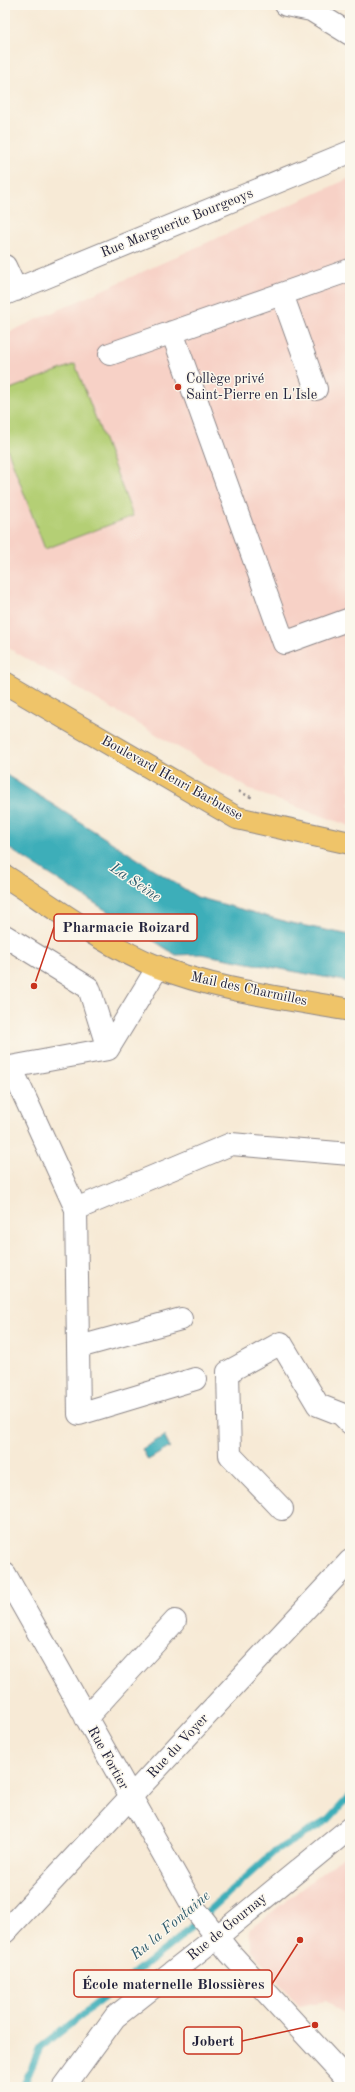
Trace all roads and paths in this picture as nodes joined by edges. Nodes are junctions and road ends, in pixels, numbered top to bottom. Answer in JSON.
{"nodes":[{"id":1,"x":286,"y":5,"type":"edge"},
{"id":2,"x":313,"y":7,"type":"edge"},
{"id":3,"x":348,"y":32,"type":"edge"},
{"id":4,"x":350,"y":152,"type":"edge"},
{"id":5,"x":5,"y":266,"type":"edge"},
{"id":6,"x":350,"y":270,"type":"edge"},
{"id":7,"x":11,"y":292,"type":"edge"},
{"id":8,"x":282,"y":294,"type":"junction"},
{"id":9,"x":172,"y":332,"type":"junction"},
{"id":10,"x":110,"y":354,"type":"dead end"},
{"id":11,"x":316,"y":389,"type":"dead end"},
{"id":12,"x":350,"y":619,"type":"edge"},
{"id":13,"x":5,"y":683,"type":"edge"},
{"id":14,"x":350,"y":843,"type":"edge"},
{"id":15,"x":5,"y":876,"type":"edge"},
{"id":16,"x":5,"y":936,"type":"edge"},
{"id":17,"x":158,"y":967,"type":"junction"},
{"id":18,"x":350,"y":1010,"type":"edge"},
{"id":19,"x":108,"y":1049,"type":"junction"},
{"id":20,"x":8,"y":1067,"type":"edge"},
{"id":21,"x":350,"y":1154,"type":"edge"},
{"id":22,"x":76,"y":1209,"type":"junction"},
{"id":23,"x":181,"y":1319,"type":"dead end"},
{"id":24,"x":78,"y":1347,"type":"junction"},
{"id":25,"x":194,"y":1379,"type":"dead end"},
{"id":26,"x":350,"y":1423,"type":"edge"},
{"id":27,"x":282,"y":1509,"type":"dead end"},
{"id":28,"x":350,"y":1561,"type":"edge"},
{"id":29,"x":5,"y":1574,"type":"edge"},
{"id":30,"x":175,"y":1621,"type":"dead end"},
{"id":31,"x":86,"y":1718,"type":"junction"},
{"id":32,"x":130,"y":1797,"type":"junction"},
{"id":33,"x":350,"y":1828,"type":"edge"},
{"id":34,"x":207,"y":1923,"type":"junction"},
{"id":35,"x":7,"y":1926,"type":"edge"},
{"id":36,"x":350,"y":2083,"type":"edge"},
{"id":37,"x":64,"y":2087,"type":"edge"}],
"edges":[{"from":1,"to":2,"type":"street"},
{"from":2,"to":3,"type":"street"},
{"from":4,"to":7,"type":"street","name":"Rue Marguerite Bourgeoys"},
{"from":5,"to":7,"type":"street"},
{"from":6,"to":8,"type":"street"},
{"from":8,"to":9,"type":"street"},
{"from":8,"to":11,"type":"street"},
{"from":9,"to":10,"type":"street"},
{"from":9,"to":12,"type":"street"},
{"from":13,"to":14,"type":"main road","name":"Boulevard Henri Barbusse"},
{"from":15,"to":17,"type":"main road","name":"Mail des Charmilles"},
{"from":16,"to":19,"type":"street"},
{"from":17,"to":18,"type":"main road","name":"Mail des Charmilles"},
{"from":17,"to":19,"type":"street"},
{"from":19,"to":20,"type":"street"},
{"from":20,"to":22,"type":"street"},
{"from":21,"to":22,"type":"street"},
{"from":22,"to":24,"type":"street"},
{"from":23,"to":24,"type":"street"},
{"from":24,"to":25,"type":"street"},
{"from":26,"to":27,"type":"street"},
{"from":28,"to":32,"type":"street","name":"Rue du Voyer"},
{"from":29,"to":31,"type":"street","name":"Rue Fortier"},
{"from":30,"to":31,"type":"street"},
{"from":31,"to":32,"type":"street","name":"Rue Fortier"},
{"from":32,"to":34,"type":"street","name":"Rue Fortier"},
{"from":32,"to":35,"type":"street","name":"Rue du Voyer"},
{"from":33,"to":34,"type":"street","name":"Rue de Gournay"},
{"from":34,"to":36,"type":"street","name":"Rue Fortier"},
{"from":34,"to":37,"type":"street","name":"Rue de Gournay"}]}
